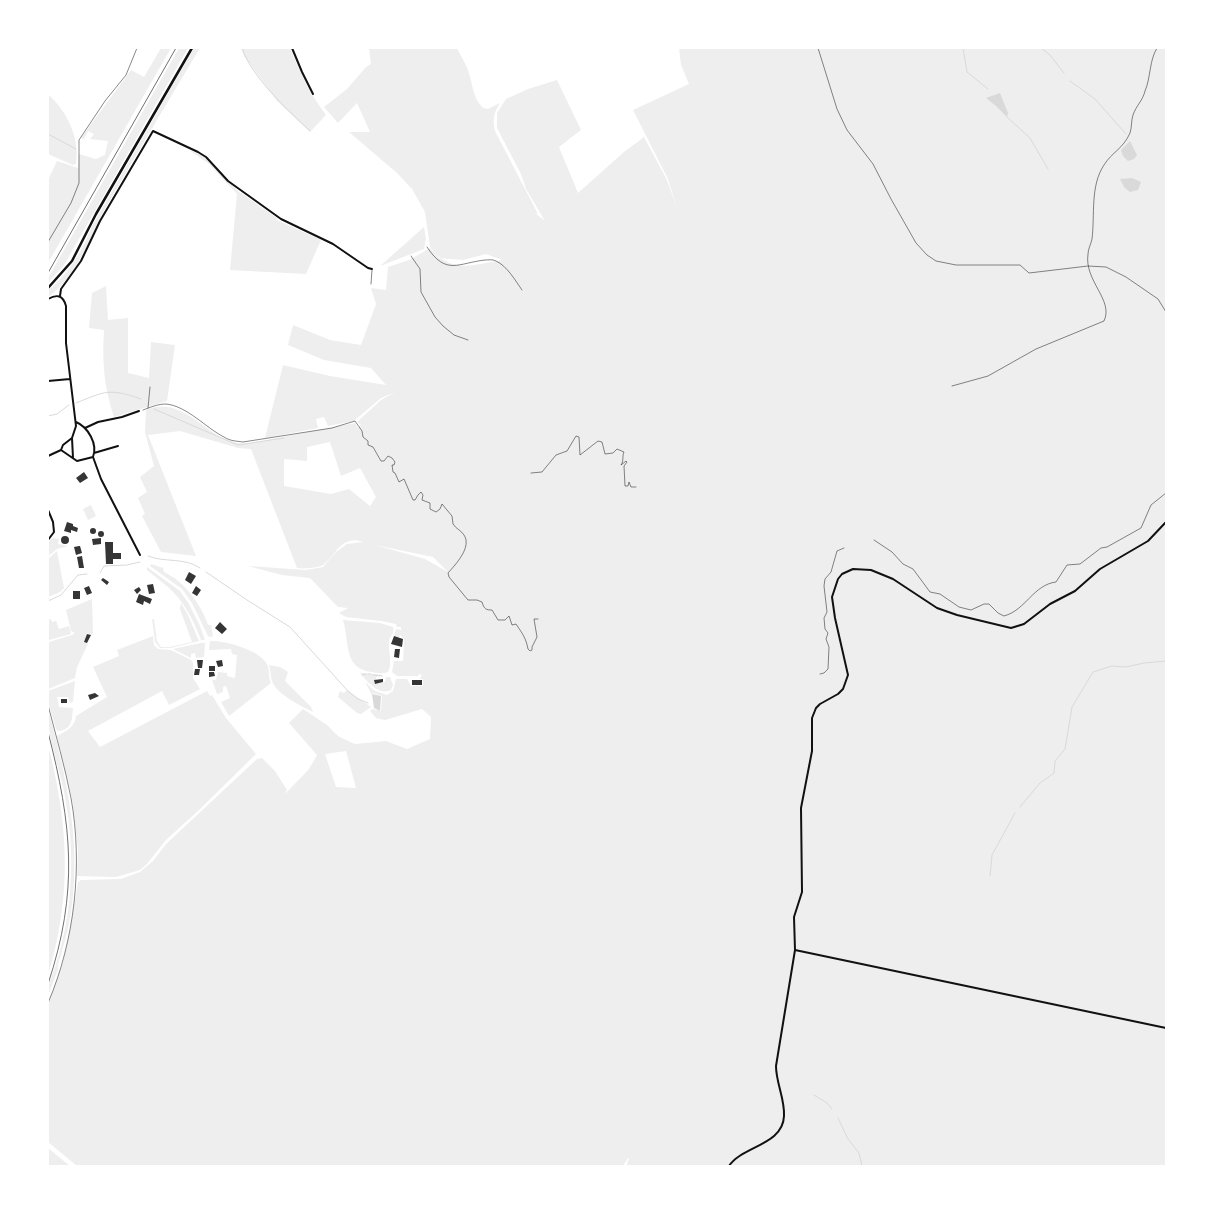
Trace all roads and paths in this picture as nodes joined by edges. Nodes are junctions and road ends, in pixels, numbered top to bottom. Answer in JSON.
{"nodes":[{"id":1,"x":137,"y":48,"type":"edge"},
{"id":2,"x":192,"y":48,"type":"edge"},
{"id":3,"x":292,"y":48,"type":"edge"},
{"id":4,"x":818,"y":48,"type":"edge"},
{"id":5,"x":1157,"y":48,"type":"edge"},
{"id":6,"x":313,"y":94,"type":"dead end"},
{"id":7,"x":48,"y":242,"type":"edge"},
{"id":8,"x":427,"y":247,"type":"dead end"},
{"id":9,"x":411,"y":256,"type":"dead end"},
{"id":10,"x":1088,"y":266,"type":"junction"},
{"id":11,"x":372,"y":269,"type":"joint"},
{"id":12,"x":371,"y":284,"type":"dead end"},
{"id":13,"x":48,"y":288,"type":"edge"},
{"id":14,"x":522,"y":290,"type":"dead end"},
{"id":15,"x":60,"y":296,"type":"junction"},
{"id":16,"x":48,"y":300,"type":"edge"},
{"id":17,"x":1166,"y":312,"type":"edge"},
{"id":18,"x":468,"y":340,"type":"dead end"},
{"id":19,"x":70,"y":379,"type":"junction"},
{"id":20,"x":48,"y":382,"type":"edge"},
{"id":21,"x":952,"y":386,"type":"dead end"},
{"id":22,"x":150,"y":387,"type":"dead end"},
{"id":23,"x":148,"y":408,"type":"junction"},
{"id":24,"x":139,"y":411,"type":"joint"},
{"id":25,"x":76,"y":422,"type":"junction"},
{"id":26,"x":85,"y":428,"type":"junction"},
{"id":27,"x":72,"y":438,"type":"junction"},
{"id":28,"x":118,"y":446,"type":"dead end"},
{"id":29,"x":61,"y":450,"type":"junction"},
{"id":30,"x":94,"y":453,"type":"junction"},
{"id":31,"x":48,"y":456,"type":"edge"},
{"id":32,"x":92,"y":457,"type":"junction"},
{"id":33,"x":73,"y":458,"type":"junction"},
{"id":34,"x":531,"y":474,"type":"dead end"},
{"id":35,"x":48,"y":480,"type":"edge"},
{"id":36,"x":636,"y":487,"type":"dead end"},
{"id":37,"x":1166,"y":494,"type":"edge"},
{"id":38,"x":1166,"y":522,"type":"edge"},
{"id":39,"x":48,"y":540,"type":"edge"},
{"id":40,"x":874,"y":540,"type":"dead end"},
{"id":41,"x":844,"y":548,"type":"dead end"},
{"id":42,"x":140,"y":555,"type":"dead end"},
{"id":43,"x":538,"y":619,"type":"dead end"},
{"id":44,"x":820,"y":674,"type":"dead end"},
{"id":45,"x":48,"y":706,"type":"edge"},
{"id":46,"x":794,"y":950,"type":"junction"},
{"id":47,"x":48,"y":1003,"type":"edge"},
{"id":48,"x":1166,"y":1028,"type":"edge"},
{"id":49,"x":729,"y":1166,"type":"edge"}],
"edges":[{"from":1,"to":7,"type":"path"},
{"from":2,"to":13,"type":"main road"},
{"from":3,"to":6,"type":"street"},
{"from":4,"to":10,"type":"path"},
{"from":5,"to":10,"type":"path"},
{"from":8,"to":14,"type":"path"},
{"from":9,"to":18,"type":"path"},
{"from":10,"to":17,"type":"path"},
{"from":10,"to":21,"type":"path"},
{"from":11,"to":12,"type":"lane"},
{"from":11,"to":15,"type":"street"},
{"from":15,"to":16,"type":"street"},
{"from":15,"to":19,"type":"street"},
{"from":19,"to":20,"type":"street"},
{"from":19,"to":25,"type":"street"},
{"from":22,"to":23,"type":"path"},
{"from":23,"to":24,"type":"path"},
{"from":23,"to":43,"type":"path"},
{"from":24,"to":26,"type":"street"},
{"from":25,"to":26,"type":"street"},
{"from":25,"to":27,"type":"street"},
{"from":26,"to":30,"type":"street"},
{"from":27,"to":29,"type":"street"},
{"from":27,"to":33,"type":"street"},
{"from":28,"to":30,"type":"street"},
{"from":29,"to":31,"type":"street"},
{"from":29,"to":33,"type":"street"},
{"from":30,"to":32,"type":"street"},
{"from":32,"to":33,"type":"street"},
{"from":32,"to":42,"type":"street"},
{"from":34,"to":36,"type":"path"},
{"from":35,"to":39,"type":"street"},
{"from":37,"to":40,"type":"path"},
{"from":38,"to":46,"type":"street"},
{"from":41,"to":44,"type":"path"},
{"from":45,"to":47,"type":"path"},
{"from":46,"to":48,"type":"street"},
{"from":46,"to":49,"type":"street"}]}
